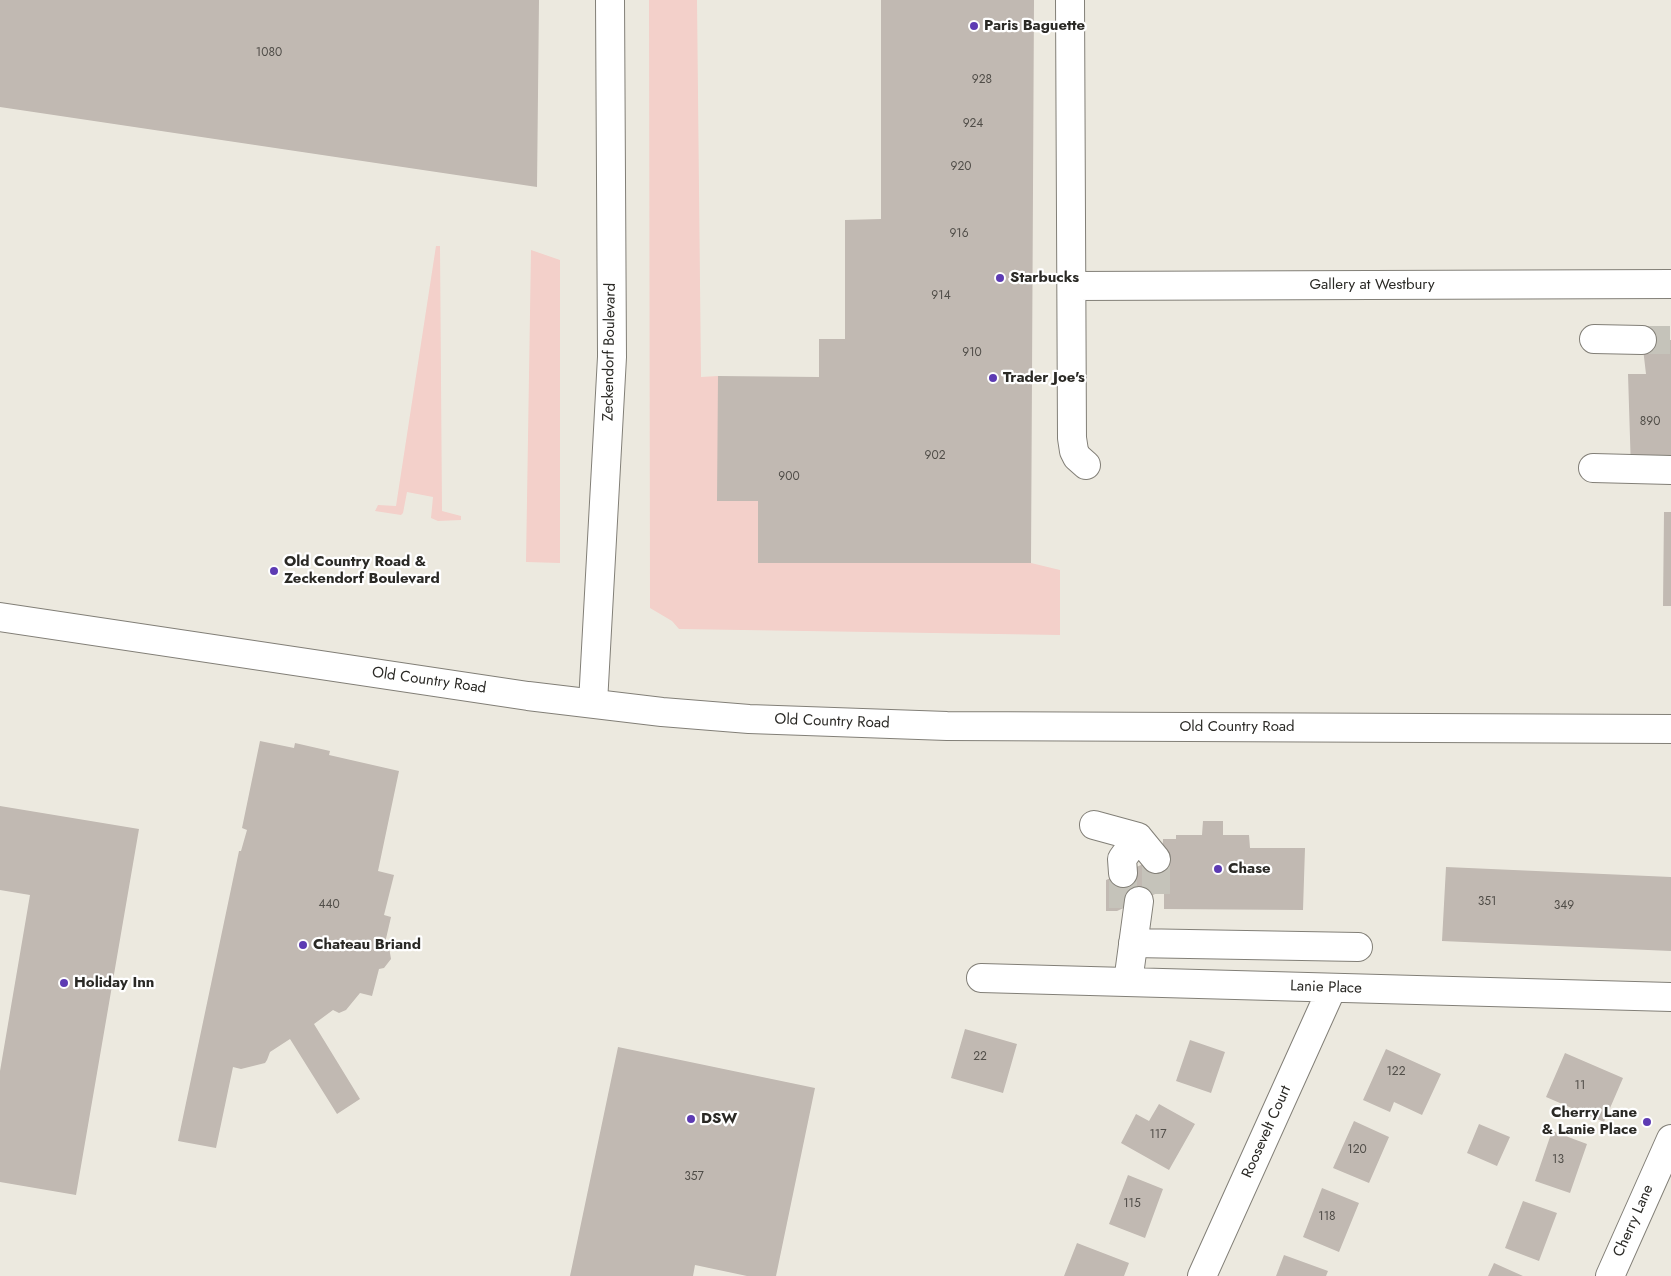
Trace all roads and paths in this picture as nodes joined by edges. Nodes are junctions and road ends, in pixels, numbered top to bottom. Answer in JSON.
{"nodes":[{"id":1,"x":610,"y":0,"type":"edge"},
{"id":2,"x":1070,"y":0,"type":"edge"},
{"id":3,"x":1671,"y":284,"type":"edge"},
{"id":4,"x":1072,"y":286,"type":"junction"},
{"id":5,"x":1594,"y":339,"type":"dead end"},
{"id":6,"x":1642,"y":340,"type":"tunnel mouth"},
{"id":7,"x":1086,"y":465,"type":"dead end"},
{"id":8,"x":1593,"y":468,"type":"dead end"},
{"id":9,"x":1671,"y":470,"type":"edge"},
{"id":10,"x":0,"y":617,"type":"edge"},
{"id":11,"x":593,"y":703,"type":"junction"},
{"id":12,"x":1671,"y":730,"type":"edge"},
{"id":13,"x":1094,"y":825,"type":"dead end"},
{"id":14,"x":1139,"y":866,"type":"dead end"},
{"id":15,"x":1133,"y":943,"type":"junction"},
{"id":16,"x":1358,"y":947,"type":"dead end"},
{"id":17,"x":981,"y":978,"type":"dead end"},
{"id":18,"x":1128,"y":982,"type":"junction"},
{"id":19,"x":1332,"y":988,"type":"junction"},
{"id":20,"x":1671,"y":997,"type":"edge"},
{"id":21,"x":1671,"y":1139,"type":"edge"},
{"id":22,"x":1202,"y":1276,"type":"edge"},
{"id":23,"x":1610,"y":1276,"type":"edge"}],
"edges":[{"from":1,"to":11,"type":"street","name":"Zeckendorf Boulevard"},
{"from":2,"to":4,"type":"street"},
{"from":3,"to":4,"type":"street","name":"Gallery at Westbury"},
{"from":4,"to":7,"type":"street"},
{"from":5,"to":6,"type":"street"},
{"from":8,"to":9,"type":"street"},
{"from":10,"to":11,"type":"street","name":"Old Country Road"},
{"from":11,"to":12,"type":"street","name":"Old Country Road"},
{"from":13,"to":14,"type":"street"},
{"from":15,"to":15,"type":"street"},
{"from":15,"to":16,"type":"street"},
{"from":15,"to":18,"type":"street"},
{"from":17,"to":18,"type":"street","name":"Lanie Place"},
{"from":18,"to":19,"type":"street","name":"Lanie Place"},
{"from":19,"to":20,"type":"street","name":"Lanie Place"},
{"from":19,"to":22,"type":"street","name":"Roosevelt Court"},
{"from":21,"to":23,"type":"street","name":"Cherry Lane"}]}
